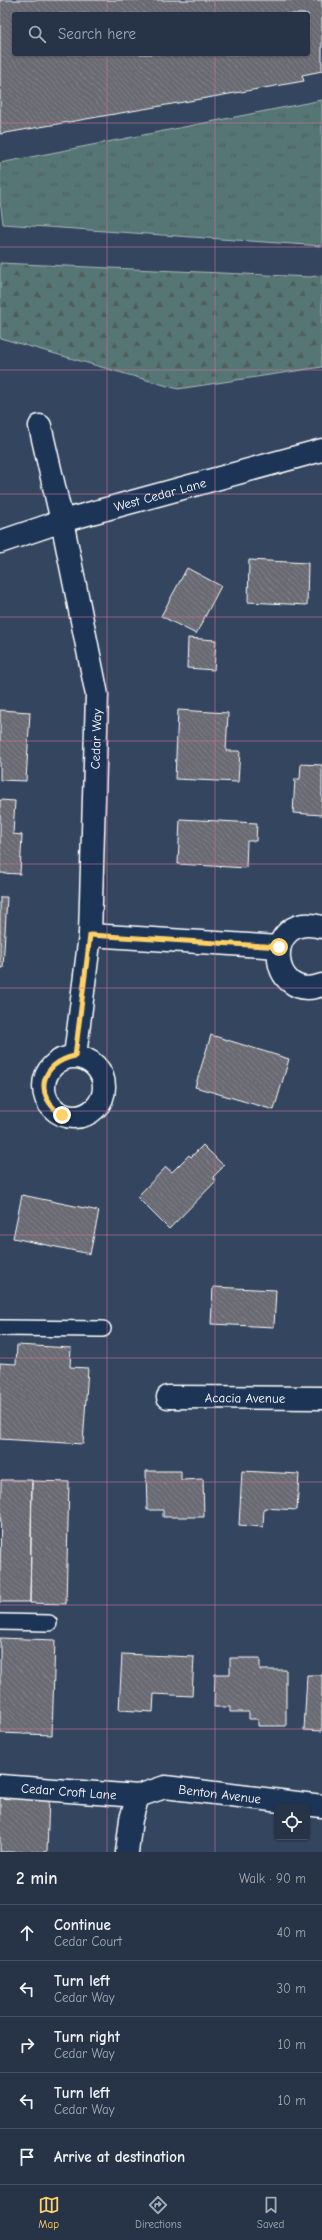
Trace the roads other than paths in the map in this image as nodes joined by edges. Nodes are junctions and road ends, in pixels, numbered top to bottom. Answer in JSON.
{"nodes":[{"id":1,"x":40,"y":426,"type":"dead end"},
{"id":2,"x":322,"y":450,"type":"edge"},
{"id":3,"x":62,"y":521,"type":"junction"},
{"id":4,"x":0,"y":542,"type":"edge"},
{"id":5,"x":322,"y":927,"type":"edge"},
{"id":6,"x":90,"y":935,"type":"junction"},
{"id":7,"x":279,"y":947,"type":"junction"},
{"id":8,"x":322,"y":984,"type":"edge"},
{"id":9,"x":75,"y":1056,"type":"dead end"},
{"id":10,"x":0,"y":1328,"type":"edge"},
{"id":11,"x":103,"y":1329,"type":"dead end"},
{"id":12,"x":168,"y":1397,"type":"dead end"},
{"id":13,"x":322,"y":1398,"type":"edge"},
{"id":14,"x":0,"y":1622,"type":"edge"},
{"id":15,"x":49,"y":1623,"type":"dead end"},
{"id":16,"x":0,"y":1786,"type":"edge"},
{"id":17,"x":138,"y":1796,"type":"junction"},
{"id":18,"x":322,"y":1806,"type":"edge"},
{"id":19,"x":127,"y":1852,"type":"edge"}],
"edges":[{"from":1,"to":3,"type":"street","name":"Cedar Way"},
{"from":2,"to":3,"type":"street","name":"West Cedar Lane"},
{"from":3,"to":4,"type":"street","name":"West Cedar Lane"},
{"from":3,"to":6,"type":"street","name":"Cedar Way"},
{"from":5,"to":7,"type":"street"},
{"from":6,"to":7,"type":"street"},
{"from":6,"to":9,"type":"street","name":"Cedar Way"},
{"from":7,"to":8,"type":"street"},
{"from":10,"to":11,"type":"lane"},
{"from":12,"to":13,"type":"street","name":"Acacia Avenue"},
{"from":14,"to":15,"type":"lane"},
{"from":16,"to":17,"type":"street","name":"Cedar Croft Lane"},
{"from":17,"to":18,"type":"street","name":"Benton Avenue"},
{"from":17,"to":19,"type":"street"}]}
